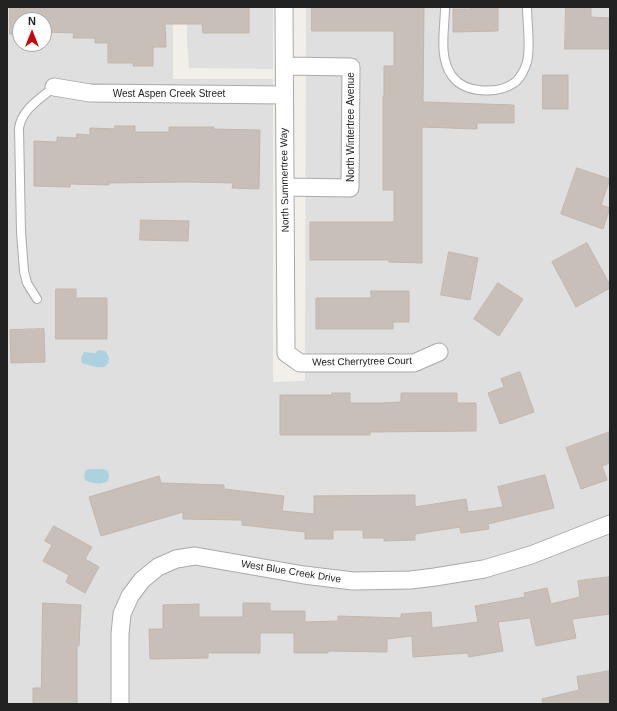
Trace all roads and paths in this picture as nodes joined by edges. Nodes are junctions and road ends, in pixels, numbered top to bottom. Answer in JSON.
{"nodes":[{"id":1,"x":284,"y":7,"type":"edge"},
{"id":2,"x":445,"y":7,"type":"edge"},
{"id":3,"x":527,"y":7,"type":"edge"},
{"id":4,"x":285,"y":66,"type":"junction"},
{"id":5,"x":54,"y":87,"type":"joint"},
{"id":6,"x":284,"y":95,"type":"junction"},
{"id":7,"x":286,"y":187,"type":"junction"},
{"id":8,"x":37,"y":300,"type":"dead end"},
{"id":9,"x":439,"y":352,"type":"dead end"},
{"id":10,"x":286,"y":353,"type":"joint"},
{"id":11,"x":610,"y":524,"type":"edge"},
{"id":12,"x":120,"y":704,"type":"edge"}],
"edges":[{"from":1,"to":4,"type":"street","name":"North Summertree Way"},
{"from":2,"to":3,"type":"lane"},
{"from":4,"to":6,"type":"street","name":"North Summertree Way"},
{"from":4,"to":7,"type":"street","name":"North Wintertree Avenue"},
{"from":5,"to":6,"type":"street","name":"West Aspen Creek Street"},
{"from":5,"to":8,"type":"lane"},
{"from":6,"to":7,"type":"street","name":"North Summertree Way"},
{"from":7,"to":10,"type":"street","name":"North Summertree Way"},
{"from":9,"to":10,"type":"street","name":"West Cherrytree Court"},
{"from":11,"to":12,"type":"street","name":"West Blue Creek Drive"}]}
